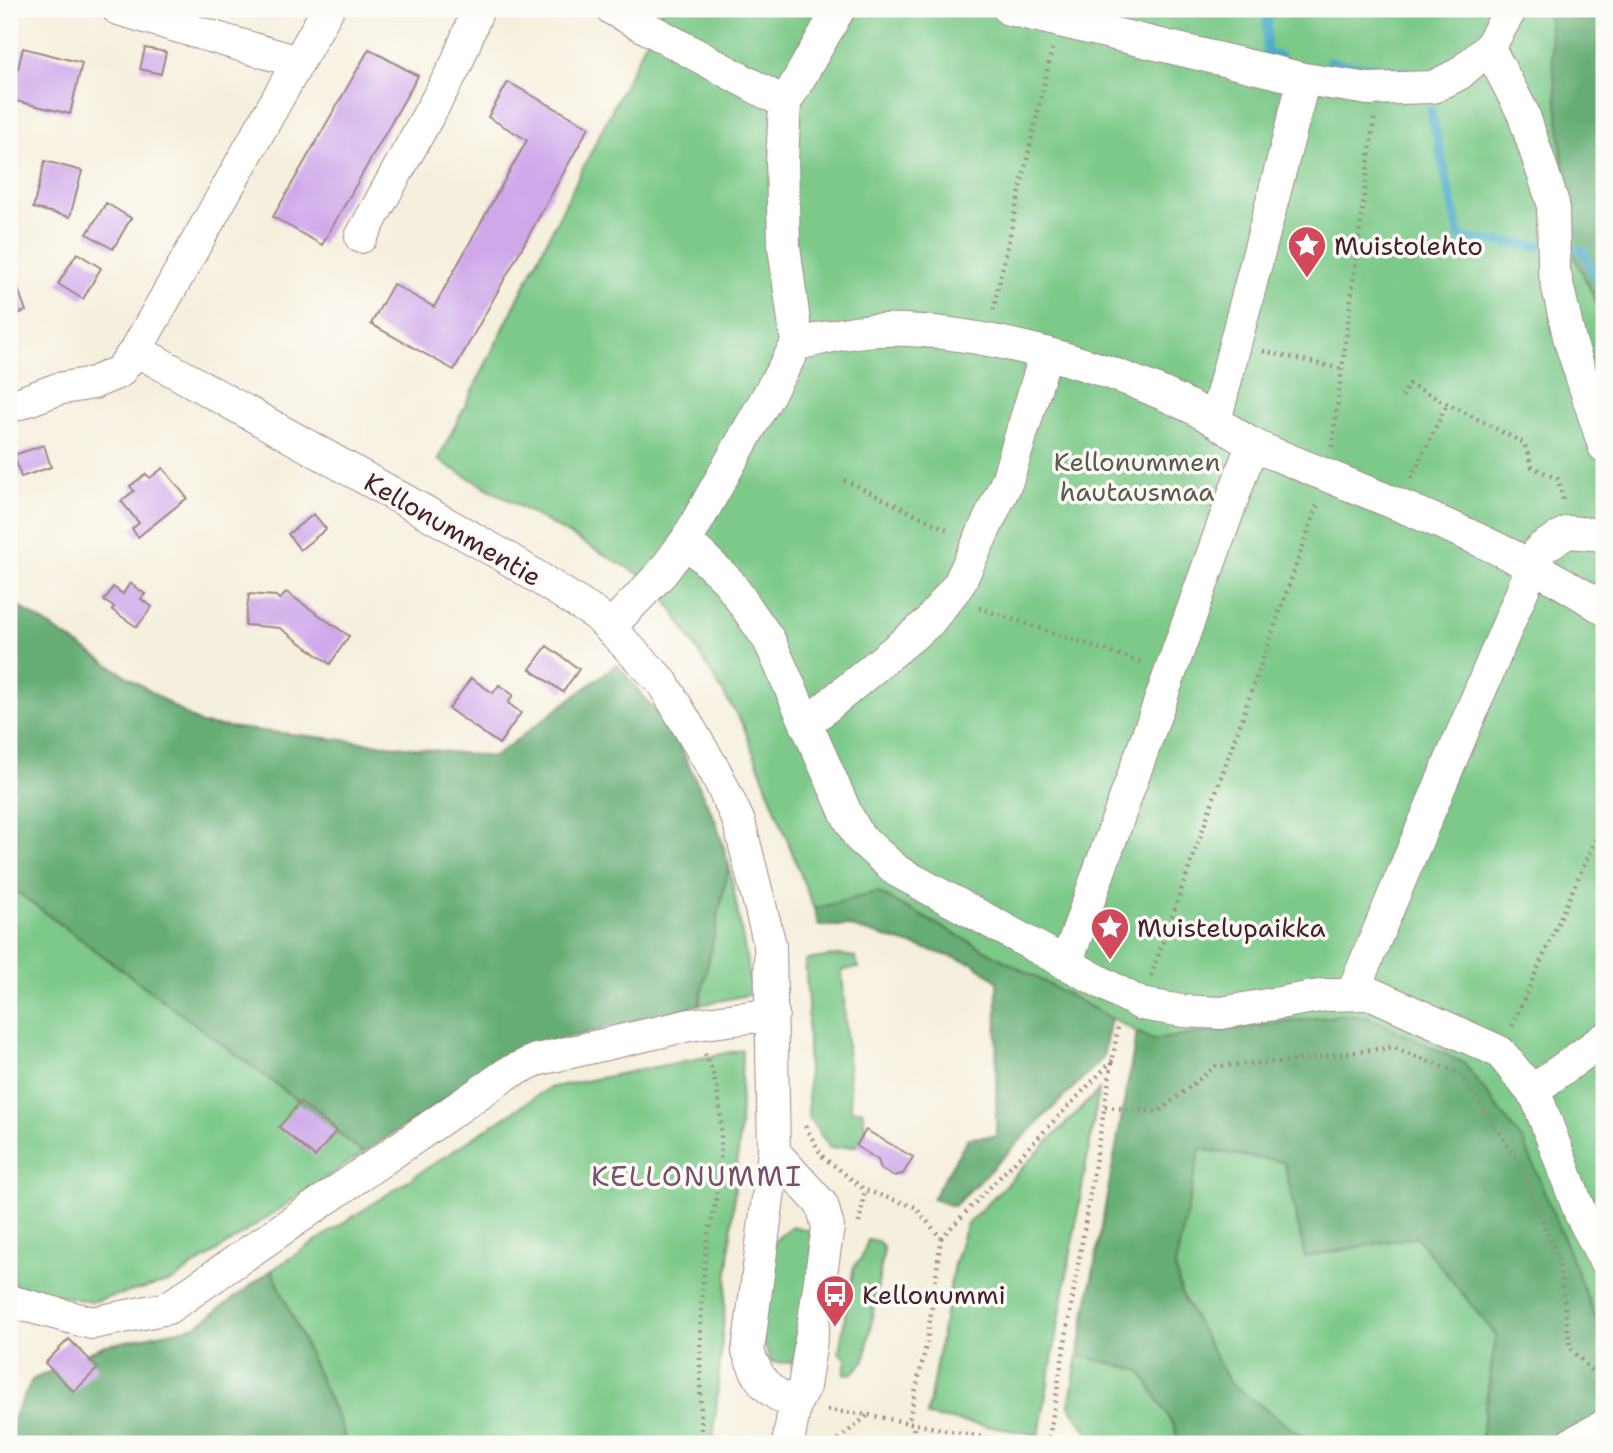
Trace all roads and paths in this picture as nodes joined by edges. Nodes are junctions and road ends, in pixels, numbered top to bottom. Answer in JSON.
{"nodes":[{"id":1,"x":118,"y":9,"type":"edge"},
{"id":2,"x":328,"y":9,"type":"edge"},
{"id":3,"x":478,"y":9,"type":"edge"},
{"id":4,"x":612,"y":9,"type":"edge"},
{"id":5,"x":839,"y":9,"type":"edge"},
{"id":6,"x":1009,"y":9,"type":"edge"},
{"id":7,"x":1511,"y":9,"type":"edge"},
{"id":8,"x":1058,"y":20,"type":"junction"},
{"id":9,"x":1489,"y":48,"type":"junction"},
{"id":10,"x":298,"y":62,"type":"junction"},
{"id":11,"x":1304,"y":79,"type":"junction"},
{"id":12,"x":1378,"y":89,"type":"junction"},
{"id":13,"x":785,"y":103,"type":"junction"},
{"id":14,"x":361,"y":237,"type":"dead end"},
{"id":15,"x":986,"y":342,"type":"junction"},
{"id":16,"x":797,"y":344,"type":"junction"},
{"id":17,"x":1235,"y":345,"type":"junction"},
{"id":18,"x":136,"y":350,"type":"junction"},
{"id":19,"x":1046,"y":353,"type":"junction"},
{"id":20,"x":1342,"y":369,"type":"junction"},
{"id":21,"x":1402,"y":397,"type":"dead end"},
{"id":22,"x":1447,"y":404,"type":"junction"},
{"id":23,"x":9,"y":407,"type":"edge"},
{"id":24,"x":1215,"y":421,"type":"junction"},
{"id":25,"x":1252,"y":444,"type":"junction"},
{"id":26,"x":1604,"y":446,"type":"edge"},
{"id":27,"x":1328,"y":476,"type":"junction"},
{"id":28,"x":844,"y":480,"type":"dead end"},
{"id":29,"x":1398,"y":504,"type":"junction"},
{"id":30,"x":1567,"y":532,"type":"junction"},
{"id":31,"x":1604,"y":535,"type":"edge"},
{"id":32,"x":686,"y":541,"type":"junction"},
{"id":33,"x":979,"y":544,"type":"junction"},
{"id":34,"x":1532,"y":566,"type":"junction"},
{"id":35,"x":948,"y":598,"type":"junction"},
{"id":36,"x":1604,"y":609,"type":"edge"},
{"id":37,"x":609,"y":628,"type":"junction"},
{"id":38,"x":1171,"y":672,"type":"junction"},
{"id":39,"x":806,"y":724,"type":"junction"},
{"id":40,"x":1604,"y":820,"type":"edge"},
{"id":41,"x":1066,"y":964,"type":"junction"},
{"id":42,"x":1352,"y":995,"type":"junction"},
{"id":43,"x":1141,"y":1004,"type":"junction"},
{"id":44,"x":773,"y":1014,"type":"junction"},
{"id":45,"x":690,"y":1025,"type":"junction"},
{"id":46,"x":1604,"y":1039,"type":"edge"},
{"id":47,"x":1500,"y":1052,"type":"junction"},
{"id":48,"x":1532,"y":1091,"type":"junction"},
{"id":49,"x":1105,"y":1107,"type":"junction"},
{"id":50,"x":803,"y":1122,"type":"dead end"},
{"id":51,"x":774,"y":1152,"type":"junction"},
{"id":52,"x":941,"y":1238,"type":"junction"},
{"id":53,"x":1604,"y":1259,"type":"edge"},
{"id":54,"x":9,"y":1301,"type":"edge"},
{"id":55,"x":795,"y":1404,"type":"junction"},
{"id":56,"x":869,"y":1415,"type":"junction"},
{"id":57,"x":911,"y":1424,"type":"junction"},
{"id":58,"x":1601,"y":1427,"type":"edge"},
{"id":59,"x":702,"y":1444,"type":"edge"},
{"id":60,"x":788,"y":1444,"type":"edge"},
{"id":61,"x":833,"y":1444,"type":"edge"},
{"id":62,"x":912,"y":1444,"type":"edge"},
{"id":63,"x":1017,"y":1444,"type":"edge"},
{"id":64,"x":1048,"y":1444,"type":"edge"},
{"id":65,"x":1571,"y":1444,"type":"edge"}],
"edges":[{"from":1,"to":10,"type":"street"},
{"from":2,"to":10,"type":"street"},
{"from":3,"to":14,"type":"street"},
{"from":4,"to":13,"type":"street"},
{"from":5,"to":13,"type":"street"},
{"from":6,"to":8,"type":"street"},
{"from":7,"to":9,"type":"street"},
{"from":8,"to":11,"type":"street"},
{"from":8,"to":15,"type":"path"},
{"from":9,"to":12,"type":"street"},
{"from":9,"to":26,"type":"street"},
{"from":10,"to":18,"type":"street"},
{"from":11,"to":12,"type":"street"},
{"from":11,"to":17,"type":"street"},
{"from":12,"to":20,"type":"path"},
{"from":13,"to":16,"type":"street"},
{"from":15,"to":16,"type":"street"},
{"from":15,"to":19,"type":"street"},
{"from":16,"to":32,"type":"street"},
{"from":17,"to":20,"type":"path"},
{"from":17,"to":24,"type":"street"},
{"from":18,"to":23,"type":"street"},
{"from":18,"to":37,"type":"street","name":"Kellonummentie"},
{"from":19,"to":24,"type":"street"},
{"from":19,"to":33,"type":"street"},
{"from":20,"to":27,"type":"path"},
{"from":21,"to":22,"type":"path"},
{"from":22,"to":29,"type":"path"},
{"from":22,"to":30,"type":"path"},
{"from":24,"to":25,"type":"street"},
{"from":25,"to":27,"type":"street"},
{"from":25,"to":38,"type":"street"},
{"from":27,"to":29,"type":"street"},
{"from":27,"to":43,"type":"path"},
{"from":28,"to":33,"type":"path"},
{"from":29,"to":34,"type":"street"},
{"from":30,"to":31,"type":"street"},
{"from":30,"to":34,"type":"street"},
{"from":32,"to":37,"type":"street"},
{"from":32,"to":39,"type":"street"},
{"from":33,"to":35,"type":"street"},
{"from":34,"to":36,"type":"street"},
{"from":34,"to":42,"type":"street"},
{"from":35,"to":38,"type":"path"},
{"from":35,"to":39,"type":"street"},
{"from":37,"to":44,"type":"street","name":"Kellonummentie"},
{"from":38,"to":41,"type":"street"},
{"from":39,"to":41,"type":"street"},
{"from":40,"to":47,"type":"path"},
{"from":41,"to":43,"type":"street"},
{"from":42,"to":43,"type":"street"},
{"from":42,"to":47,"type":"street"},
{"from":44,"to":45,"type":"street"},
{"from":44,"to":51,"type":"street","name":"Kellonummentie"},
{"from":45,"to":54,"type":"street"},
{"from":45,"to":59,"type":"path"},
{"from":46,"to":48,"type":"street"},
{"from":47,"to":48,"type":"street"},
{"from":48,"to":53,"type":"street"},
{"from":49,"to":52,"type":"path"},
{"from":49,"to":58,"type":"path"},
{"from":49,"to":64,"type":"path"},
{"from":50,"to":52,"type":"path"},
{"from":51,"to":55,"type":"street"},
{"from":51,"to":55,"type":"street","name":"Kellonummentie"},
{"from":52,"to":57,"type":"path"},
{"from":55,"to":56,"type":"path"},
{"from":55,"to":60,"type":"street"},
{"from":56,"to":57,"type":"path"},
{"from":56,"to":61,"type":"path"},
{"from":57,"to":62,"type":"path"},
{"from":57,"to":63,"type":"path"},
{"from":58,"to":65,"type":"street"}]}
